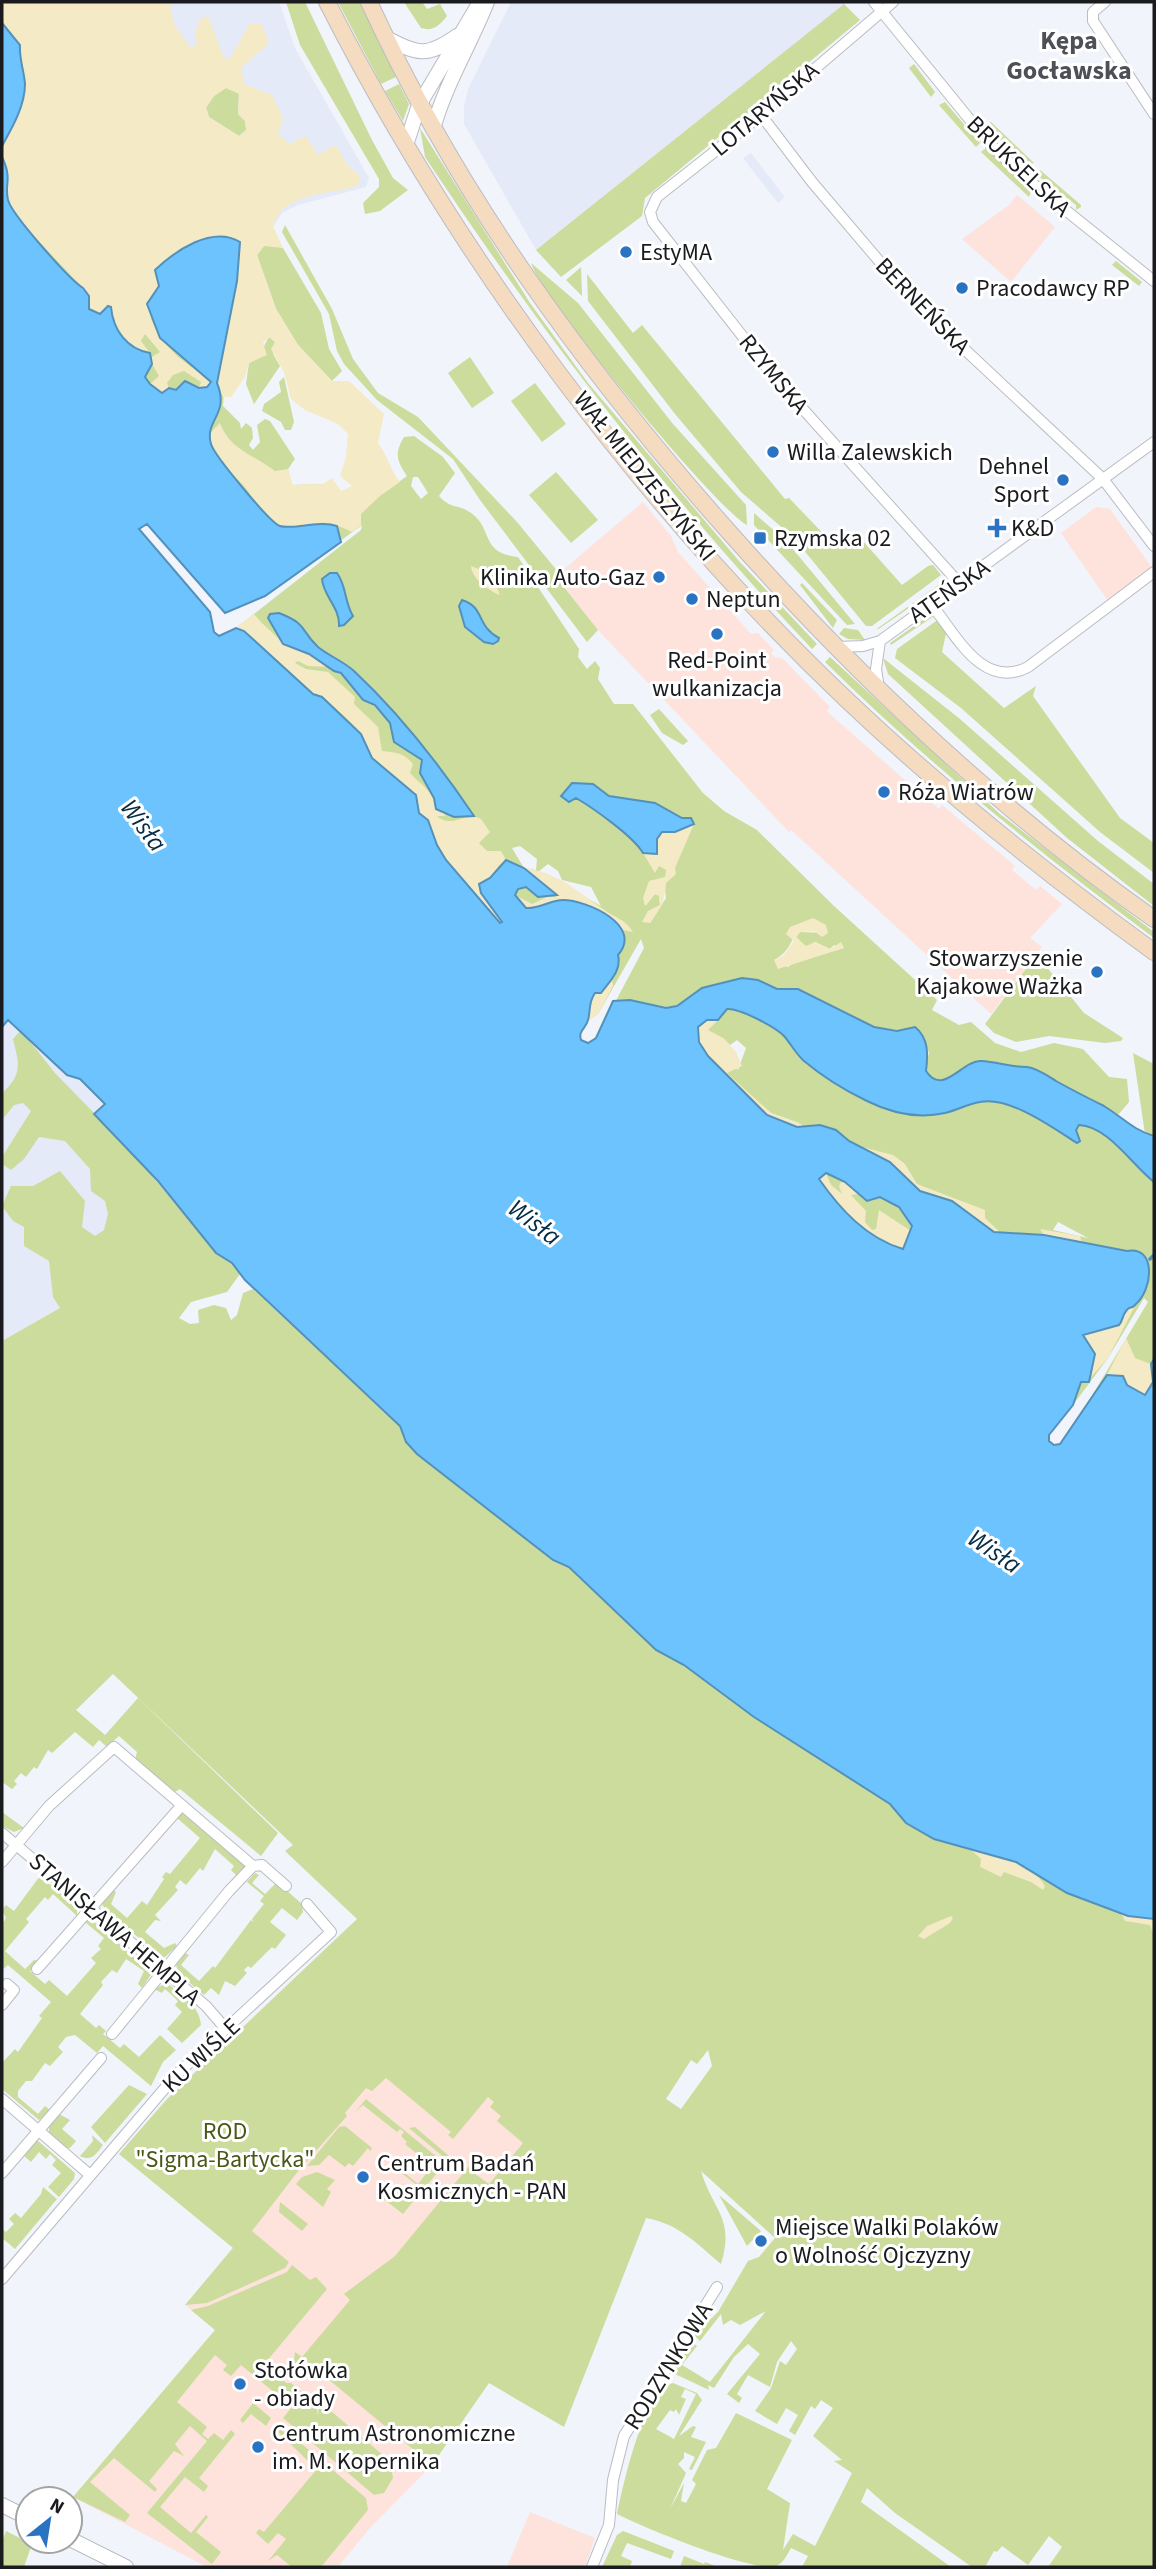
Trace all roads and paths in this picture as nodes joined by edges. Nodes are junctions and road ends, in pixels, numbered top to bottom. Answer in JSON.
{"nodes":[{"id":1,"x":327,"y":2,"type":"edge"},
{"id":2,"x":369,"y":2,"type":"edge"},
{"id":3,"x":480,"y":2,"type":"edge"},
{"id":4,"x":487,"y":2,"type":"edge"},
{"id":5,"x":874,"y":2,"type":"edge"},
{"id":6,"x":893,"y":2,"type":"edge"},
{"id":7,"x":1105,"y":2,"type":"edge"},
{"id":8,"x":882,"y":12,"type":"junction"},
{"id":9,"x":458,"y":36,"type":"junction"},
{"id":10,"x":386,"y":38,"type":"junction"},
{"id":11,"x":419,"y":105,"type":"junction"},
{"id":12,"x":1154,"y":114,"type":"edge"},
{"id":13,"x":761,"y":115,"type":"junction"},
{"id":14,"x":433,"y":129,"type":"junction"},
{"id":15,"x":406,"y":145,"type":"junction"},
{"id":16,"x":653,"y":222,"type":"joint"},
{"id":17,"x":1153,"y":279,"type":"edge"},
{"id":18,"x":1154,"y":442,"type":"edge"},
{"id":19,"x":1103,"y":479,"type":"junction"},
{"id":20,"x":1154,"y":546,"type":"edge"},
{"id":21,"x":1154,"y":572,"type":"edge"},
{"id":22,"x":959,"y":583,"type":"junction"},
{"id":23,"x":931,"y":604,"type":"junction"},
{"id":24,"x":880,"y":640,"type":"junction"},
{"id":25,"x":837,"y":647,"type":"junction"},
{"id":26,"x":879,"y":688,"type":"junction"},
{"id":27,"x":1154,"y":919,"type":"edge"},
{"id":28,"x":1154,"y":952,"type":"edge"},
{"id":29,"x":182,"y":1805,"type":"junction"},
{"id":30,"x":2,"y":1832,"type":"edge"},
{"id":31,"x":17,"y":1844,"type":"junction"},
{"id":32,"x":2,"y":1862,"type":"edge"},
{"id":33,"x":253,"y":1866,"type":"junction"},
{"id":34,"x":286,"y":1886,"type":"dead end"},
{"id":35,"x":307,"y":1905,"type":"dead end"},
{"id":36,"x":90,"y":1906,"type":"junction"},
{"id":37,"x":37,"y":1969,"type":"dead end"},
{"id":38,"x":164,"y":1969,"type":"junction"},
{"id":39,"x":7,"y":1984,"type":"dead end"},
{"id":40,"x":2,"y":2005,"type":"edge"},
{"id":41,"x":225,"y":2028,"type":"junction"},
{"id":42,"x":112,"y":2034,"type":"dead end"},
{"id":43,"x":101,"y":2059,"type":"dead end"},
{"id":44,"x":2,"y":2099,"type":"edge"},
{"id":45,"x":39,"y":2131,"type":"junction"},
{"id":46,"x":2,"y":2173,"type":"edge"},
{"id":47,"x":90,"y":2175,"type":"junction"},
{"id":48,"x":2,"y":2279,"type":"edge"},
{"id":49,"x":717,"y":2287,"type":"dead end"},
{"id":50,"x":84,"y":2546,"type":"edge"},
{"id":51,"x":126,"y":2567,"type":"edge"},
{"id":52,"x":592,"y":2567,"type":"edge"}],
"edges":[{"from":1,"to":15,"type":"main road","name":"WAŁ MIEDZESZYŃSKI"},
{"from":2,"to":10,"type":"main road","name":"WAŁ MIEDZESZYŃSKI"},
{"from":3,"to":9,"type":"street"},
{"from":4,"to":14,"type":"street"},
{"from":5,"to":8,"type":"street","name":"BRUKSELSKA"},
{"from":6,"to":8,"type":"street","name":"LOTARYŃSKA"},
{"from":7,"to":12,"type":"street"},
{"from":8,"to":13,"type":"street","name":"LOTARYŃSKA"},
{"from":8,"to":17,"type":"street","name":"BRUKSELSKA"},
{"from":9,"to":10,"type":"street"},
{"from":9,"to":11,"type":"street"},
{"from":10,"to":11,"type":"main road","name":"WAŁ MIEDZESZYŃSKI"},
{"from":11,"to":14,"type":"main road","name":"WAŁ MIEDZESZYŃSKI"},
{"from":11,"to":15,"type":"street"},
{"from":13,"to":16,"type":"street","name":"LOTARYŃSKA"},
{"from":13,"to":19,"type":"street","name":"BERNEŃSKA"},
{"from":14,"to":25,"type":"main road","name":"WAŁ MIEDZESZYŃSKI"},
{"from":15,"to":28,"type":"main road","name":"WAŁ MIEDZESZYŃSKI"},
{"from":16,"to":22,"type":"street","name":"RZYMSKA"},
{"from":18,"to":19,"type":"street","name":"ATEŃSKA"},
{"from":19,"to":20,"type":"street","name":"BERNEŃSKA"},
{"from":19,"to":22,"type":"street","name":"ATEŃSKA"},
{"from":21,"to":23,"type":"street"},
{"from":22,"to":23,"type":"street","name":"ATEŃSKA"},
{"from":23,"to":24,"type":"street","name":"ATEŃSKA"},
{"from":24,"to":25,"type":"street","name":"ATEŃSKA"},
{"from":24,"to":26,"type":"street"},
{"from":25,"to":26,"type":"main road","name":"WAŁ MIEDZESZYŃSKI"},
{"from":26,"to":27,"type":"main road","name":"WAŁ MIEDZESZYŃSKI"},
{"from":29,"to":31,"type":"street"},
{"from":29,"to":33,"type":"street"},
{"from":29,"to":36,"type":"street"},
{"from":30,"to":31,"type":"street","name":"STANISŁAWA HEMPLA"},
{"from":31,"to":32,"type":"street"},
{"from":31,"to":36,"type":"street","name":"STANISŁAWA HEMPLA"},
{"from":33,"to":34,"type":"street"},
{"from":33,"to":38,"type":"street"},
{"from":35,"to":41,"type":"street","name":"KU WIŚLE"},
{"from":36,"to":37,"type":"street"},
{"from":36,"to":38,"type":"street","name":"STANISŁAWA HEMPLA"},
{"from":38,"to":41,"type":"street","name":"STANISŁAWA HEMPLA"},
{"from":38,"to":42,"type":"street"},
{"from":39,"to":40,"type":"street"},
{"from":41,"to":47,"type":"street","name":"KU WIŚLE"},
{"from":43,"to":45,"type":"street"},
{"from":44,"to":45,"type":"street"},
{"from":45,"to":46,"type":"street"},
{"from":45,"to":47,"type":"street"},
{"from":47,"to":48,"type":"street","name":"KU WIŚLE"},
{"from":49,"to":52,"type":"street","name":"RODZYNKOWA"},
{"from":50,"to":51,"type":"street"}]}
